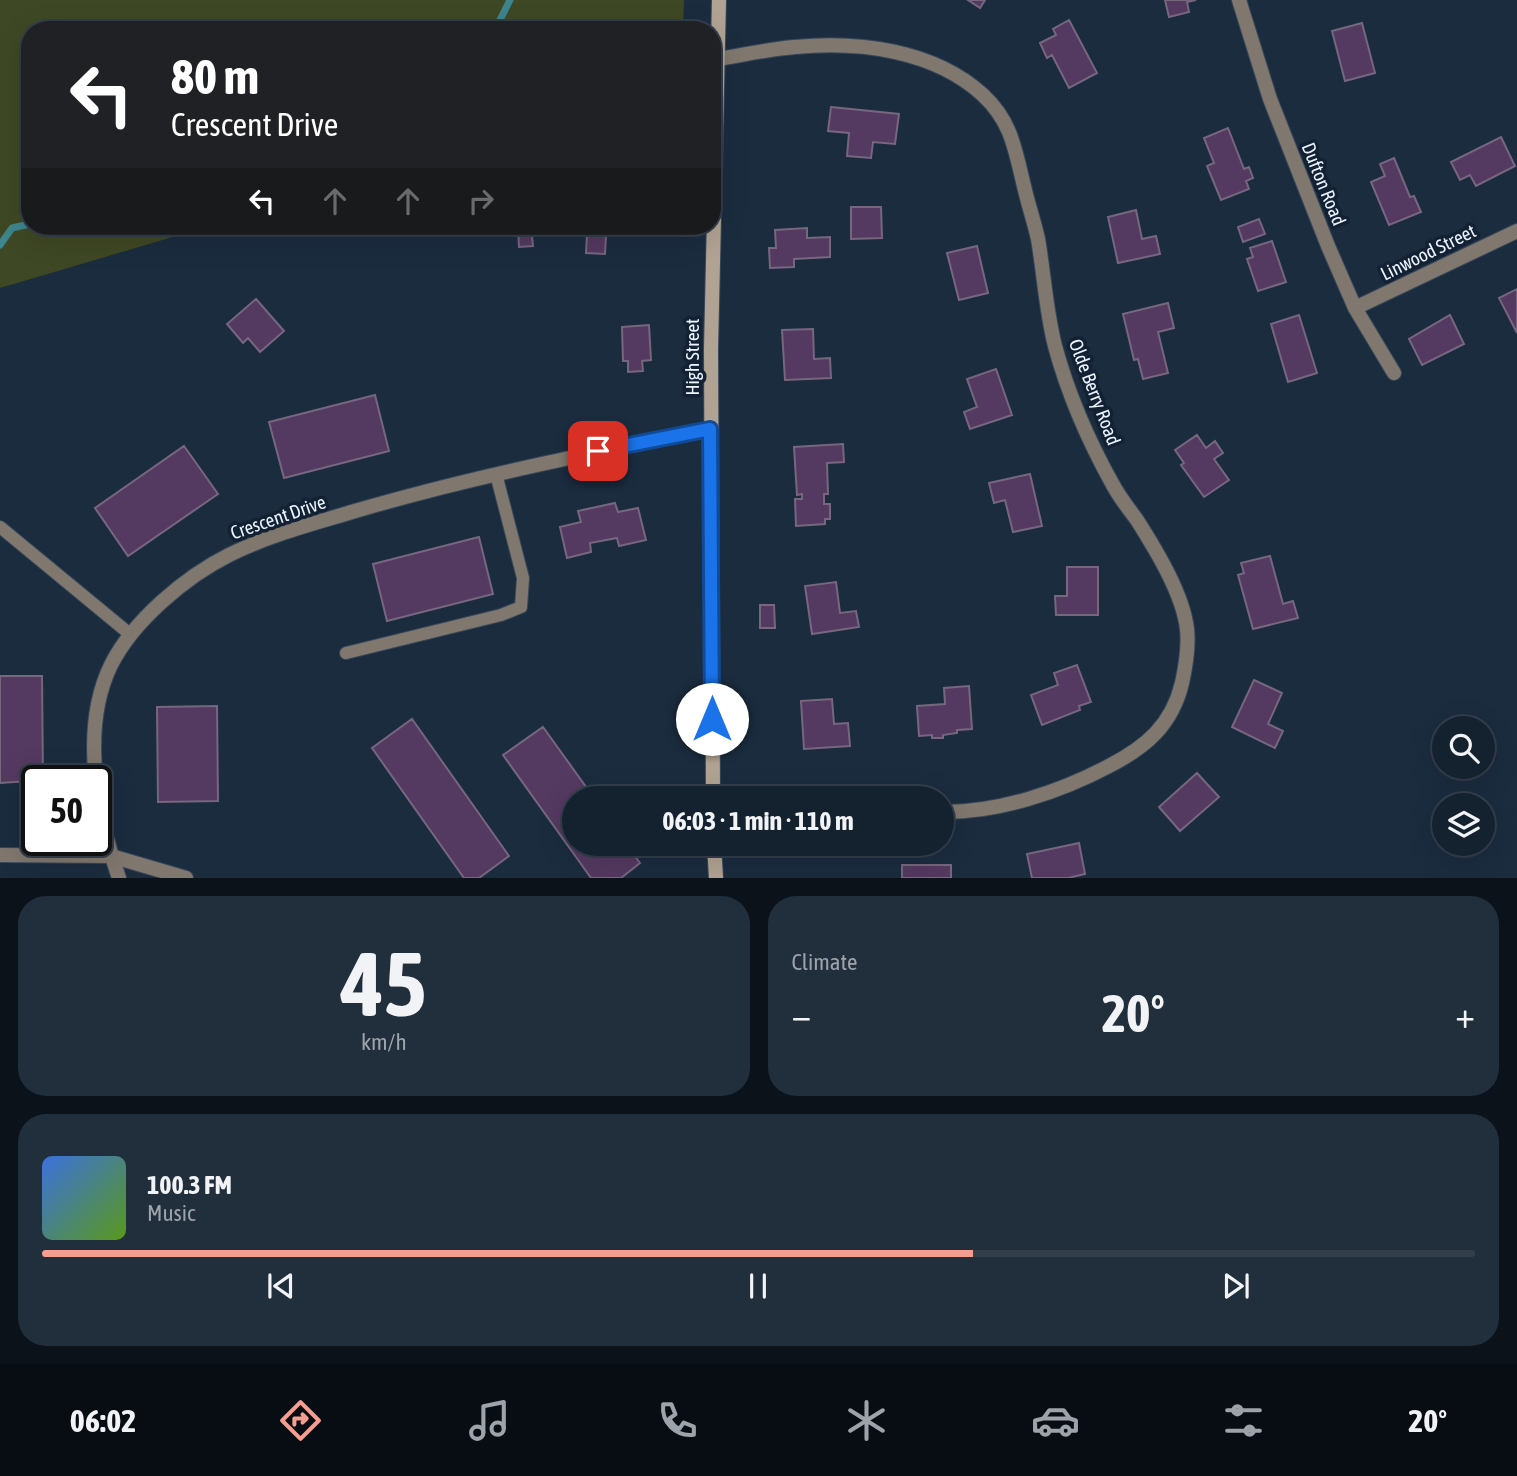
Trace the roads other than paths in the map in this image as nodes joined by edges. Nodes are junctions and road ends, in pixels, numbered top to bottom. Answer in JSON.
{"nodes":[{"id":1,"x":719,"y":0,"type":"edge"},
{"id":2,"x":1239,"y":0,"type":"edge"},
{"id":3,"x":718,"y":21,"type":"edge"},
{"id":4,"x":721,"y":58,"type":"edge"},
{"id":5,"x":1517,"y":231,"type":"edge"},
{"id":6,"x":714,"y":235,"type":"edge"},
{"id":7,"x":1355,"y":308,"type":"junction"},
{"id":8,"x":1394,"y":373,"type":"dead end"},
{"id":9,"x":710,"y":429,"type":"junction"},
{"id":10,"x":496,"y":474,"type":"junction"},
{"id":11,"x":0,"y":527,"type":"edge"},
{"id":12,"x":131,"y":635,"type":"junction"},
{"id":13,"x":346,"y":653,"type":"dead end"},
{"id":14,"x":97,"y":765,"type":"edge"},
{"id":15,"x":713,"y":786,"type":"edge"},
{"id":16,"x":954,"y":811,"type":"edge"},
{"id":17,"x":0,"y":855,"type":"edge"},
{"id":18,"x":21,"y":855,"type":"edge"},
{"id":19,"x":111,"y":856,"type":"joint"},
{"id":20,"x":715,"y":856,"type":"edge"},
{"id":21,"x":118,"y":877,"type":"edge"},
{"id":22,"x":186,"y":877,"type":"edge"},
{"id":23,"x":716,"y":877,"type":"edge"}],
"edges":[{"from":1,"to":3,"type":"main road","name":"High Street"},
{"from":2,"to":7,"type":"street","name":"Dufton Road"},
{"from":4,"to":16,"type":"street","name":"Olde Berry Road"},
{"from":5,"to":7,"type":"street","name":"Linwood Street"},
{"from":6,"to":9,"type":"main road","name":"High Street"},
{"from":7,"to":8,"type":"street","name":"Dufton Road"},
{"from":9,"to":10,"type":"street","name":"Crescent Drive"},
{"from":9,"to":15,"type":"main road","name":"High Street"},
{"from":10,"to":12,"type":"street","name":"Crescent Drive"},
{"from":10,"to":13,"type":"lane"},
{"from":11,"to":12,"type":"lane"},
{"from":12,"to":14,"type":"street","name":"Crescent Drive"},
{"from":17,"to":18,"type":"street"},
{"from":19,"to":21,"type":"street","name":"Crescent Drive"},
{"from":19,"to":22,"type":"street"},
{"from":20,"to":23,"type":"main road"}]}
